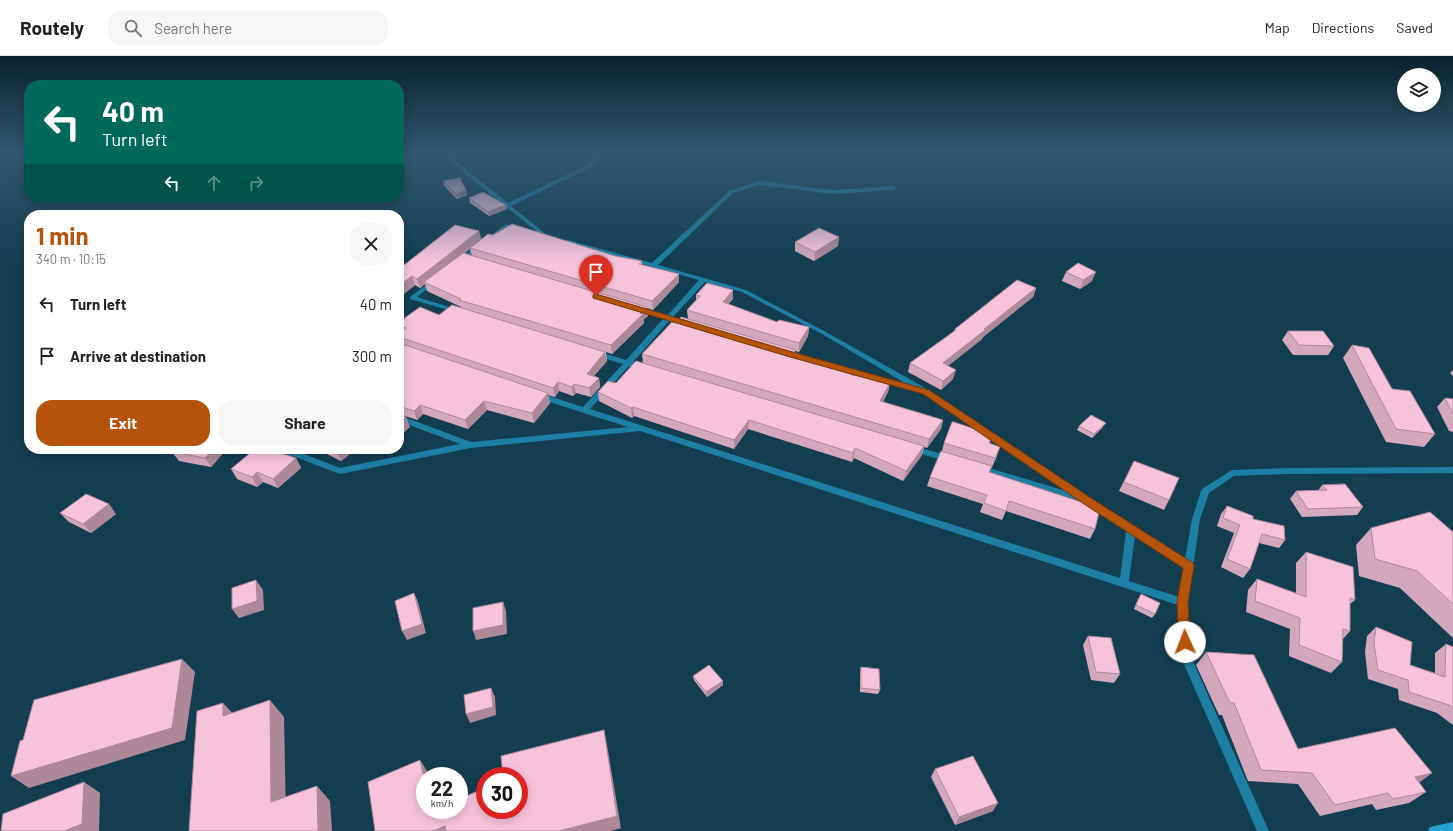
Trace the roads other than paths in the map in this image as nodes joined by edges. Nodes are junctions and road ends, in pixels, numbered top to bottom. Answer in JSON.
{"nodes":[{"id":1,"x":488,"y":189,"type":"edge"},
{"id":2,"x":541,"y":189,"type":"edge"},
{"id":3,"x":738,"y":189,"type":"edge"},
{"id":4,"x":807,"y":189,"type":"edge"},
{"id":5,"x":876,"y":189,"type":"edge"},
{"id":6,"x":508,"y":205,"type":"junction"},
{"id":7,"x":553,"y":238,"type":"junction"},
{"id":8,"x":464,"y":258,"type":"junction"},
{"id":9,"x":472,"y":260,"type":"edge"},
{"id":10,"x":654,"y":266,"type":"junction"},
{"id":11,"x":452,"y":267,"type":"edge"},
{"id":12,"x":441,"y":276,"type":"edge"},
{"id":13,"x":704,"y":279,"type":"junction"},
{"id":14,"x":631,"y":307,"type":"edge"},
{"id":15,"x":464,"y":314,"type":"edge"},
{"id":16,"x":669,"y":318,"type":"junction"},
{"id":17,"x":691,"y":324,"type":"edge"},
{"id":18,"x":590,"y":351,"type":"edge"},
{"id":19,"x":800,"y":357,"type":"edge"},
{"id":20,"x":627,"y":362,"type":"junction"},
{"id":21,"x":650,"y":369,"type":"edge"},
{"id":22,"x":926,"y":392,"type":"junction"},
{"id":23,"x":532,"y":393,"type":"edge"},
{"id":24,"x":584,"y":411,"type":"junction"},
{"id":25,"x":404,"y":420,"type":"edge"},
{"id":26,"x":642,"y":429,"type":"junction"},
{"id":27,"x":471,"y":445,"type":"junction"},
{"id":28,"x":906,"y":446,"type":"edge"},
{"id":29,"x":295,"y":454,"type":"edge"},
{"id":30,"x":959,"y":462,"type":"edge"},
{"id":31,"x":974,"y":467,"type":"edge"},
{"id":32,"x":1453,"y":470,"type":"edge"},
{"id":33,"x":1087,"y":501,"type":"junction"},
{"id":34,"x":1131,"y":529,"type":"junction"},
{"id":35,"x":1189,"y":566,"type":"junction"},
{"id":36,"x":1124,"y":583,"type":"junction"},
{"id":37,"x":1183,"y":602,"type":"junction"},
{"id":38,"x":1453,"y":828,"type":"edge"},
{"id":39,"x":1263,"y":831,"type":"edge"},
{"id":40,"x":1434,"y":831,"type":"edge"}],
"edges":[{"from":1,"to":6,"type":"street"},
{"from":2,"to":6,"type":"street"},
{"from":3,"to":10,"type":"street"},
{"from":4,"to":5,"type":"street"},
{"from":6,"to":7,"type":"street"},
{"from":7,"to":8,"type":"street"},
{"from":7,"to":10,"type":"street"},
{"from":8,"to":9,"type":"street"},
{"from":8,"to":11,"type":"street"},
{"from":10,"to":13,"type":"street"},
{"from":12,"to":15,"type":"street"},
{"from":13,"to":16,"type":"street"},
{"from":13,"to":22,"type":"street"},
{"from":14,"to":16,"type":"street"},
{"from":16,"to":17,"type":"street"},
{"from":16,"to":20,"type":"street"},
{"from":18,"to":20,"type":"street"},
{"from":19,"to":22,"type":"street"},
{"from":20,"to":21,"type":"street"},
{"from":20,"to":24,"type":"street"},
{"from":22,"to":33,"type":"street"},
{"from":23,"to":24,"type":"street"},
{"from":24,"to":26,"type":"street"},
{"from":25,"to":27,"type":"street"},
{"from":26,"to":27,"type":"street"},
{"from":26,"to":36,"type":"street"},
{"from":27,"to":29,"type":"street"},
{"from":28,"to":30,"type":"street"},
{"from":31,"to":33,"type":"street"},
{"from":32,"to":35,"type":"street"},
{"from":33,"to":34,"type":"street"},
{"from":34,"to":35,"type":"street"},
{"from":34,"to":36,"type":"street"},
{"from":35,"to":37,"type":"street"},
{"from":36,"to":37,"type":"street"},
{"from":37,"to":39,"type":"street"},
{"from":38,"to":40,"type":"main road"}]}
